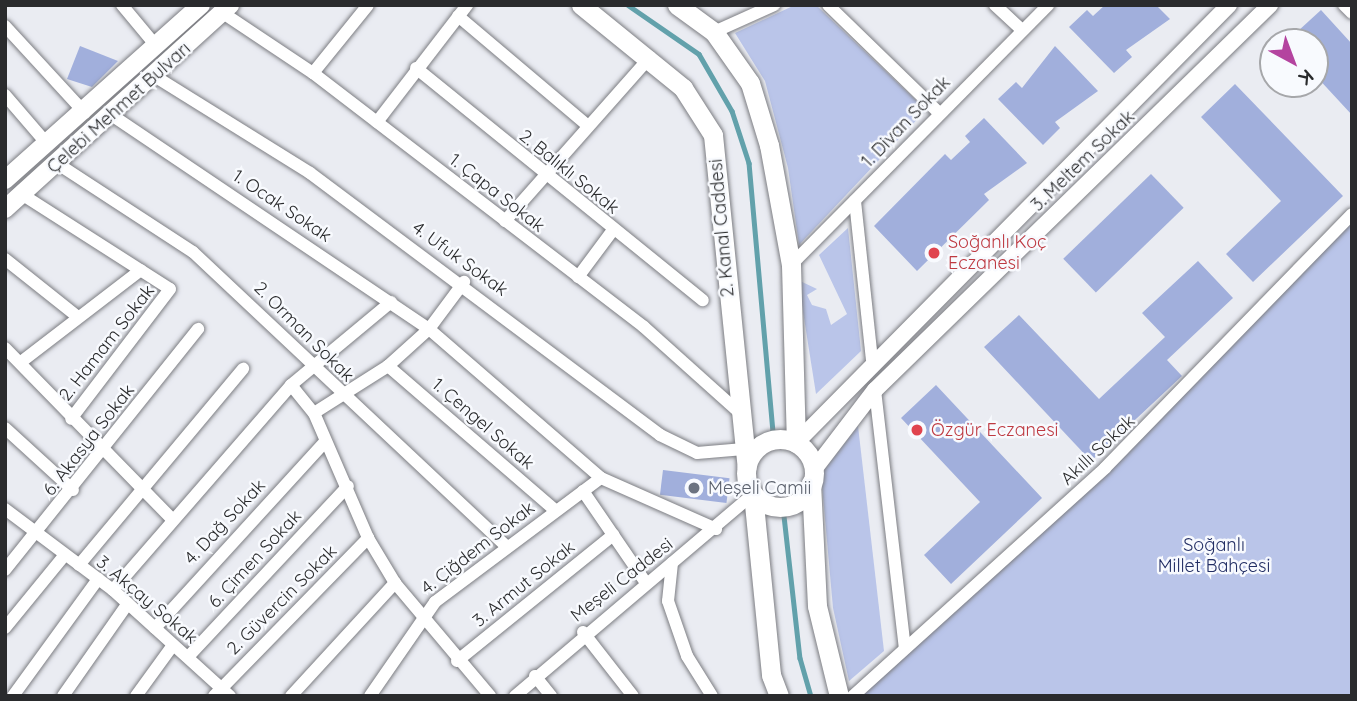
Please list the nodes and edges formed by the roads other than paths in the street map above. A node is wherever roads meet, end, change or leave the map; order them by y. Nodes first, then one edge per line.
1 (122, 5) edge
2 (201, 5) edge
3 (368, 5) edge
4 (467, 5) edge
5 (581, 5) edge
6 (677, 5) edge
7 (774, 5) edge
8 (828, 5) edge
9 (995, 5) edge
10 (1048, 5) edge
11 (1229, 5) edge
12 (1270, 5) edge
13 (1345, 5) edge
14 (227, 9) edge
15 (1352, 13) edge
16 (458, 16) junction
17 (5, 26) edge
18 (1022, 30) junction
19 (714, 32) junction
20 (157, 47) junction
21 (650, 57) junction
22 (416, 68) junction
23 (313, 73) junction
24 (156, 77) junction
25 (5, 95) edge
26 (938, 112) junction
27 (85, 113) junction
28 (113, 116) junction
29 (377, 122) junction
30 (589, 126) junction
31 (48, 145) junction
32 (58, 164) junction
33 (544, 176) junction
34 (5, 180) edge
35 (23, 195) junction
36 (855, 201) junction
37 (5, 209) edge
38 (1352, 214) edge
39 (505, 220) junction
40 (613, 230) junction
41 (5, 259) edge
42 (791, 265) junction
43 (141, 270) junction
44 (578, 277) junction
45 (464, 282) junction
46 (703, 300) dead end
47 (391, 302) junction
48 (78, 317) junction
49 (198, 329) dead end
50 (429, 329) junction
51 (5, 348) edge
52 (872, 360) junction
53 (20, 362) junction
54 (314, 366) junction
55 (388, 366) junction
56 (243, 369) dead end
57 (291, 385) junction
58 (876, 390) junction
59 (343, 395) junction
60 (314, 413) junction
61 (740, 413) junction
62 (71, 419) junction
63 (5, 428) edge
64 (325, 442) junction
65 (796, 443) junction
66 (103, 450) junction
67 (745, 458) junction
68 (812, 477) junction
69 (601, 478) junction
70 (348, 485) junction
71 (73, 490) junction
72 (142, 491) junction
73 (583, 491) junction
74 (753, 494) junction
75 (5, 509) edge
76 (555, 510) junction
77 (172, 519) junction
78 (716, 529) junction
79 (613, 535) junction
80 (37, 536) junction
81 (368, 538) junction
82 (507, 547) junction
83 (64, 556) junction
84 (672, 563) junction
85 (79, 565) junction
86 (5, 570) edge
87 (98, 579) junction
88 (395, 583) junction
89 (646, 583) junction
90 (113, 590) junction
91 (128, 603) junction
92 (421, 618) junction
93 (5, 628) edge
94 (155, 628) junction
95 (583, 632) junction
96 (173, 645) junction
97 (905, 648) junction
98 (188, 657) junction
99 (457, 661) junction
100 (535, 677) junction
101 (221, 693) edge
102 (13, 696) edge
103 (62, 696) edge
104 (136, 696) edge
105 (291, 696) edge
106 (370, 696) edge
107 (490, 696) edge
108 (515, 696) edge
109 (551, 696) edge
110 (633, 696) edge
111 (712, 696) edge
112 (779, 696) edge
113 (839, 696) edge
114 (853, 696) edge

1 - 20 street
2 - 20 main road, Çelebi Mehmet Bulvarı
3 - 23 street
4 - 16 street
5 - 21 main road, 2. Kanal Caddesi
6 - 19 main road
7 - 19 street
8 - 26 street
9 - 18 street
10 - 18 street, 1. Divan Sokak
11 - 52 street, 3. Meltem Sokak
12 - 58 street, 3. Meltem Sokak
13 - 15 street
14 - 23 street, 1. Çapa Sokak
14 - 24 main road, Çelebi Mehmet Bulvarı
16 - 22 street
16 - 30 street
17 - 27 street
18 - 26 street, 1. Divan Sokak
19 - 42 main road
20 - 27 main road, Çelebi Mehmet Bulvarı
21 - 30 street
21 - 61 main road, 2. Kanal Caddesi
22 - 29 street
22 - 33 street, 2. Balıklı Sokak
23 - 29 street, 1. Çapa Sokak
24 - 28 main road, Çelebi Mehmet Bulvarı
24 - 45 street, 4. Ufuk Sokak
25 - 31 street
26 - 36 street, 1. Divan Sokak
27 - 31 main road, Çelebi Mehmet Bulvarı
28 - 32 main road, Çelebi Mehmet Bulvarı
28 - 47 street, 1. Ocak Sokak
29 - 39 street, 1. Çapa Sokak
30 - 33 street
31 - 34 main road, Çelebi Mehmet Bulvarı
32 - 35 main road, Çelebi Mehmet Bulvarı
32 - 54 street, 2. Orman Sokak
33 - 39 street
33 - 40 street, 2. Balıklı Sokak
35 - 37 main road, Çelebi Mehmet Bulvarı
35 - 43 street
36 - 42 street, 1. Divan Sokak
36 - 52 street
38 - 97 street, Akıllı Sokak
39 - 44 street, 1. Çapa Sokak
40 - 44 street
40 - 46 street, 2. Balıklı Sokak
41 - 48 street
42 - 65 main road
43 - 48 street
43 - 62 street, 2. Hamam Sokak
44 - 61 street, 1. Çapa Sokak
45 - 50 street
45 - 67 street, 4. Ufuk Sokak
47 - 50 street, 1. Ocak Sokak
47 - 54 street
48 - 53 street
49 - 66 street, 6. Akasya Sokak
50 - 55 street
50 - 69 street, 1. Ocak Sokak
51 - 53 street
52 - 65 street, 3. Meltem Sokak
53 - 62 street
54 - 57 street
54 - 59 street, 2. Orman Sokak
55 - 59 street
55 - 76 street, 1. Çengel Sokak
56 - 72 street
57 - 60 street
57 - 77 street
58 - 68 street, 3. Meltem Sokak
58 - 97 street
59 - 60 street
59 - 82 street, 2. Orman Sokak
60 - 64 street
61 - 67 main road, 2. Kanal Caddesi
62 - 66 street
63 - 71 street
64 - 70 street
64 - 94 street, 4. Dağ Sokak
65 - 67 main road
65 - 68 main road
66 - 71 street, 6. Akasya Sokak
66 - 72 street
67 - 74 main road
68 - 74 main road
68 - 113 main road
69 - 73 street, 4. Çiğdem Sokak
69 - 78 street, 1. Ocak Sokak
70 - 81 street
70 - 98 street, 6. Çimen Sokak
71 - 80 street, 6. Akasya Sokak
72 - 77 street
72 - 85 street
73 - 76 street, 4. Çiğdem Sokak
73 - 79 street
74 - 78 street, Meşeli Caddesi
74 - 112 main road
75 - 80 street, 3. Akçay Sokak
76 - 82 street, 4. Çiğdem Sokak
77 - 90 street
78 - 84 street, Meşeli Caddesi
79 - 89 street
79 - 99 street, 3. Armut Sokak
80 - 83 street, 3. Akçay Sokak
80 - 86 street, 6. Akasya Sokak
81 - 88 street
81 - 101 street, 2. Güvercin Sokak
82 - 92 street, 4. Çiğdem Sokak
83 - 85 street, 3. Akçay Sokak
83 - 93 street
84 - 89 street, Meşeli Caddesi
84 - 111 street
85 - 87 street, 3. Akçay Sokak
87 - 90 street, 3. Akçay Sokak
87 - 102 street
88 - 92 street
88 - 105 street
89 - 95 street, Meşeli Caddesi
90 - 91 street, 3. Akçay Sokak
91 - 94 street, 3. Akçay Sokak
91 - 103 street
92 - 99 street
92 - 106 street, 4. Çiğdem Sokak
94 - 96 street, 3. Akçay Sokak
95 - 100 street, Meşeli Caddesi
95 - 110 street
96 - 98 street, 3. Akçay Sokak
96 - 104 street
97 - 114 street, Akıllı Sokak
98 - 101 street, 3. Akçay Sokak
99 - 107 street
100 - 108 street, Meşeli Caddesi
100 - 109 street

